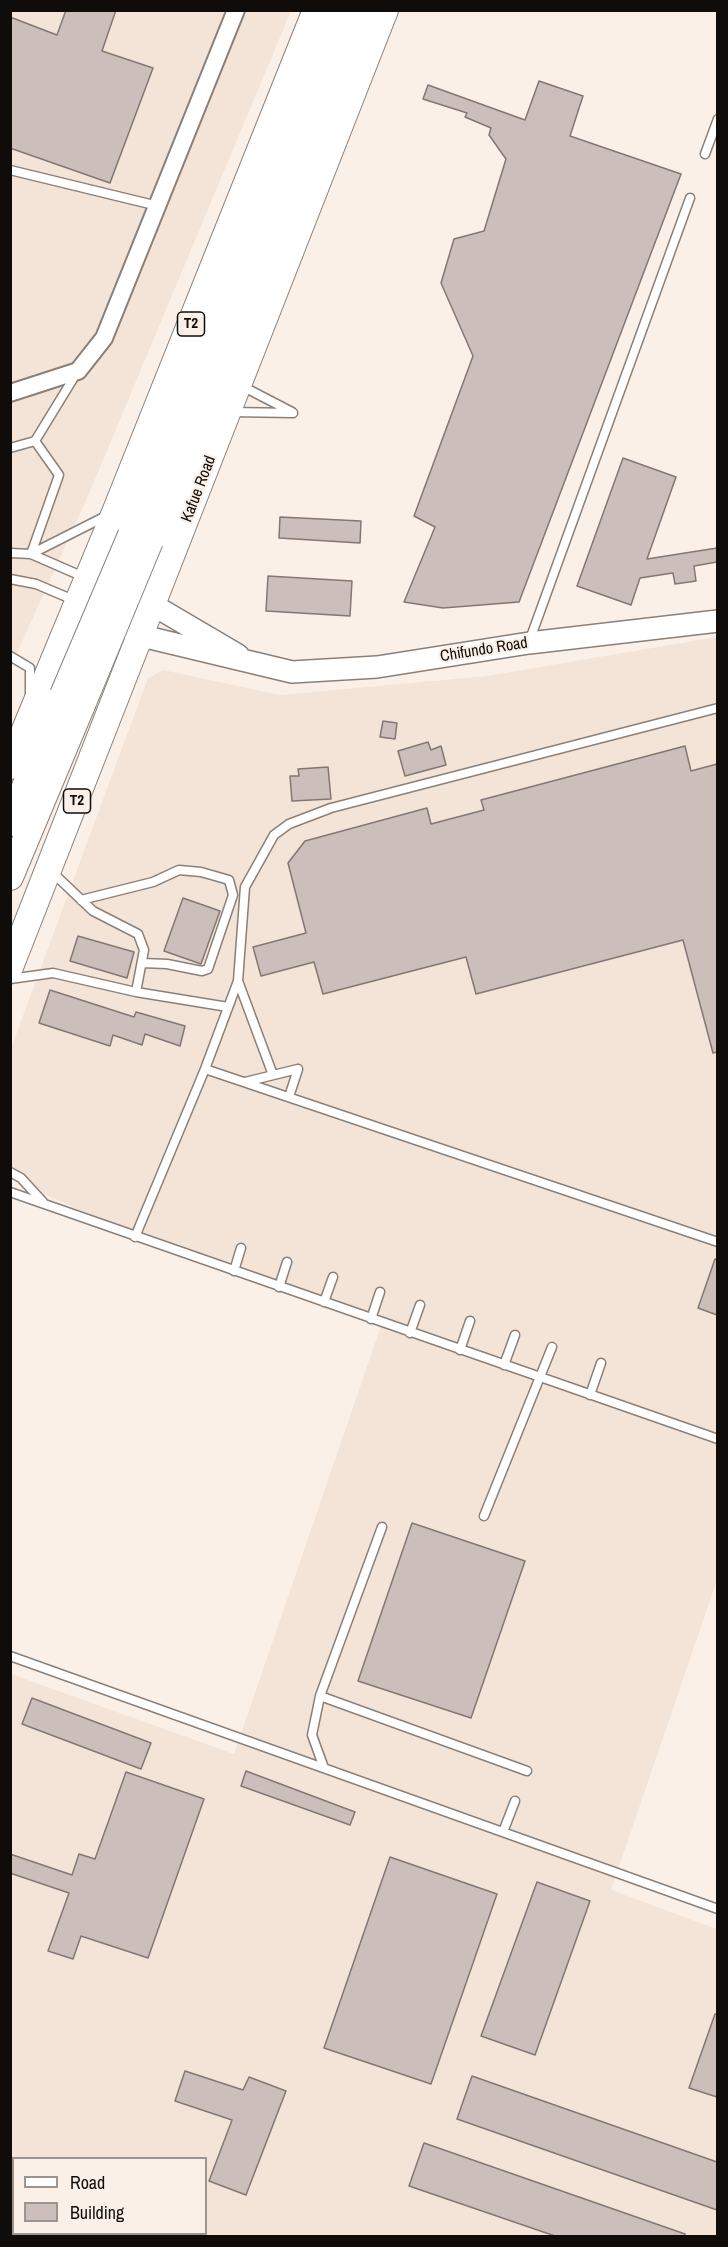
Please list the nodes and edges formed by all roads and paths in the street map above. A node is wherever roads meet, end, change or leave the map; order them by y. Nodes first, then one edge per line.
1 (236, 10) edge
2 (316, 10) edge
3 (340, 10) edge
4 (362, 10) edge
5 (385, 10) edge
6 (717, 119) edge
7 (705, 154) dead end
8 (10, 170) edge
9 (690, 198) dead end
10 (159, 206) junction
11 (78, 371) junction
12 (239, 385) junction
13 (10, 393) edge
14 (228, 412) junction
15 (35, 441) junction
16 (10, 448) edge
17 (116, 510) junction
18 (140, 538) junction
19 (10, 553) edge
20 (32, 554) junction
21 (10, 579) edge
22 (84, 590) junction
23 (153, 605) junction
24 (717, 621) edge
25 (142, 636) junction
26 (529, 643) junction
27 (10, 656) edge
28 (251, 664) junction
29 (73, 700) junction
30 (717, 708) edge
31 (30, 719) junction
32 (10, 766) edge
33 (10, 823) edge
34 (49, 870) junction
35 (10, 877) edge
36 (81, 900) junction
37 (142, 963) junction
38 (10, 967) edge
39 (10, 979) edge
40 (238, 981) junction
41 (136, 992) junction
42 (228, 1007) junction
43 (206, 1069) junction
44 (273, 1075) junction
45 (245, 1082) junction
46 (289, 1097) junction
47 (10, 1172) edge
48 (10, 1192) edge
49 (45, 1205) junction
50 (135, 1237) junction
51 (717, 1242) edge
52 (241, 1248) dead end
53 (287, 1262) dead end
54 (234, 1271) junction
55 (333, 1277) dead end
56 (279, 1287) junction
57 (380, 1292) dead end
58 (324, 1302) junction
59 (420, 1305) dead end
60 (371, 1319) junction
61 (470, 1321) dead end
62 (410, 1333) junction
63 (515, 1335) dead end
64 (552, 1347) dead end
65 (460, 1350) junction
66 (601, 1363) dead end
67 (504, 1365) junction
68 (541, 1378) junction
69 (590, 1395) junction
70 (717, 1439) edge
71 (484, 1516) dead end
72 (382, 1527) dead end
73 (10, 1656) edge
74 (320, 1696) junction
75 (324, 1768) junction
76 (527, 1772) dead end
77 (515, 1801) dead end
78 (503, 1832) junction
79 (717, 1909) edge

1 - 10 street
2 - 17 main road, T2
3 - 18 main road, Kafue Road / T2
4 - 18 main road, Kafue Road / T2
5 - 12 main road, Kafue Road / T2
6 - 7 lane
8 - 10 lane
9 - 26 lane
10 - 11 street
11 - 13 street
11 - 15 lane
12 - 14 main road, Kafue Road / T2
12 - 14 lane
14 - 23 main road, Kafue Road / T2
15 - 16 lane
15 - 20 lane
17 - 20 lane
17 - 22 main road, T2
18 - 29 main road, Kafue Road / T2, bridge
19 - 20 lane
20 - 22 lane
21 - 22 lane
22 - 23 street, Chifundo Road
22 - 25 street, Chifundo Road
22 - 31 main road, T2
23 - 25 main road, Kafue Road / T2
23 - 28 street, Chifundo Road
24 - 26 street, Chifundo Road
25 - 28 street, Chifundo Road
25 - 34 main road, Kafue Road / T2
26 - 28 street, Chifundo Road
27 - 31 lane
29 - 33 main road, Kafue Road / T2
29 - 35 main road, Kafue Road / T2
30 - 40 lane
31 - 32 main road, T2
34 - 36 lane
34 - 38 main road, Kafue Road / T2
36 - 37 lane
36 - 37 lane
37 - 41 lane
39 - 41 lane
40 - 42 lane
40 - 44 lane
41 - 42 lane
42 - 43 lane
43 - 45 lane
43 - 50 lane
44 - 45 lane
44 - 46 lane
45 - 46 lane
46 - 51 lane
47 - 49 lane
48 - 49 lane
49 - 50 lane
50 - 54 lane
52 - 54 lane
53 - 56 lane
54 - 56 lane
55 - 58 lane
56 - 58 lane
57 - 60 lane
58 - 60 lane
59 - 62 lane
60 - 62 lane
61 - 65 lane
62 - 65 lane
63 - 67 lane
64 - 68 lane
65 - 67 lane
66 - 69 lane
67 - 68 lane
68 - 69 lane
68 - 71 lane
69 - 70 lane
72 - 74 lane
73 - 75 lane
74 - 75 lane
74 - 76 lane
75 - 78 lane
77 - 78 lane
78 - 79 lane

